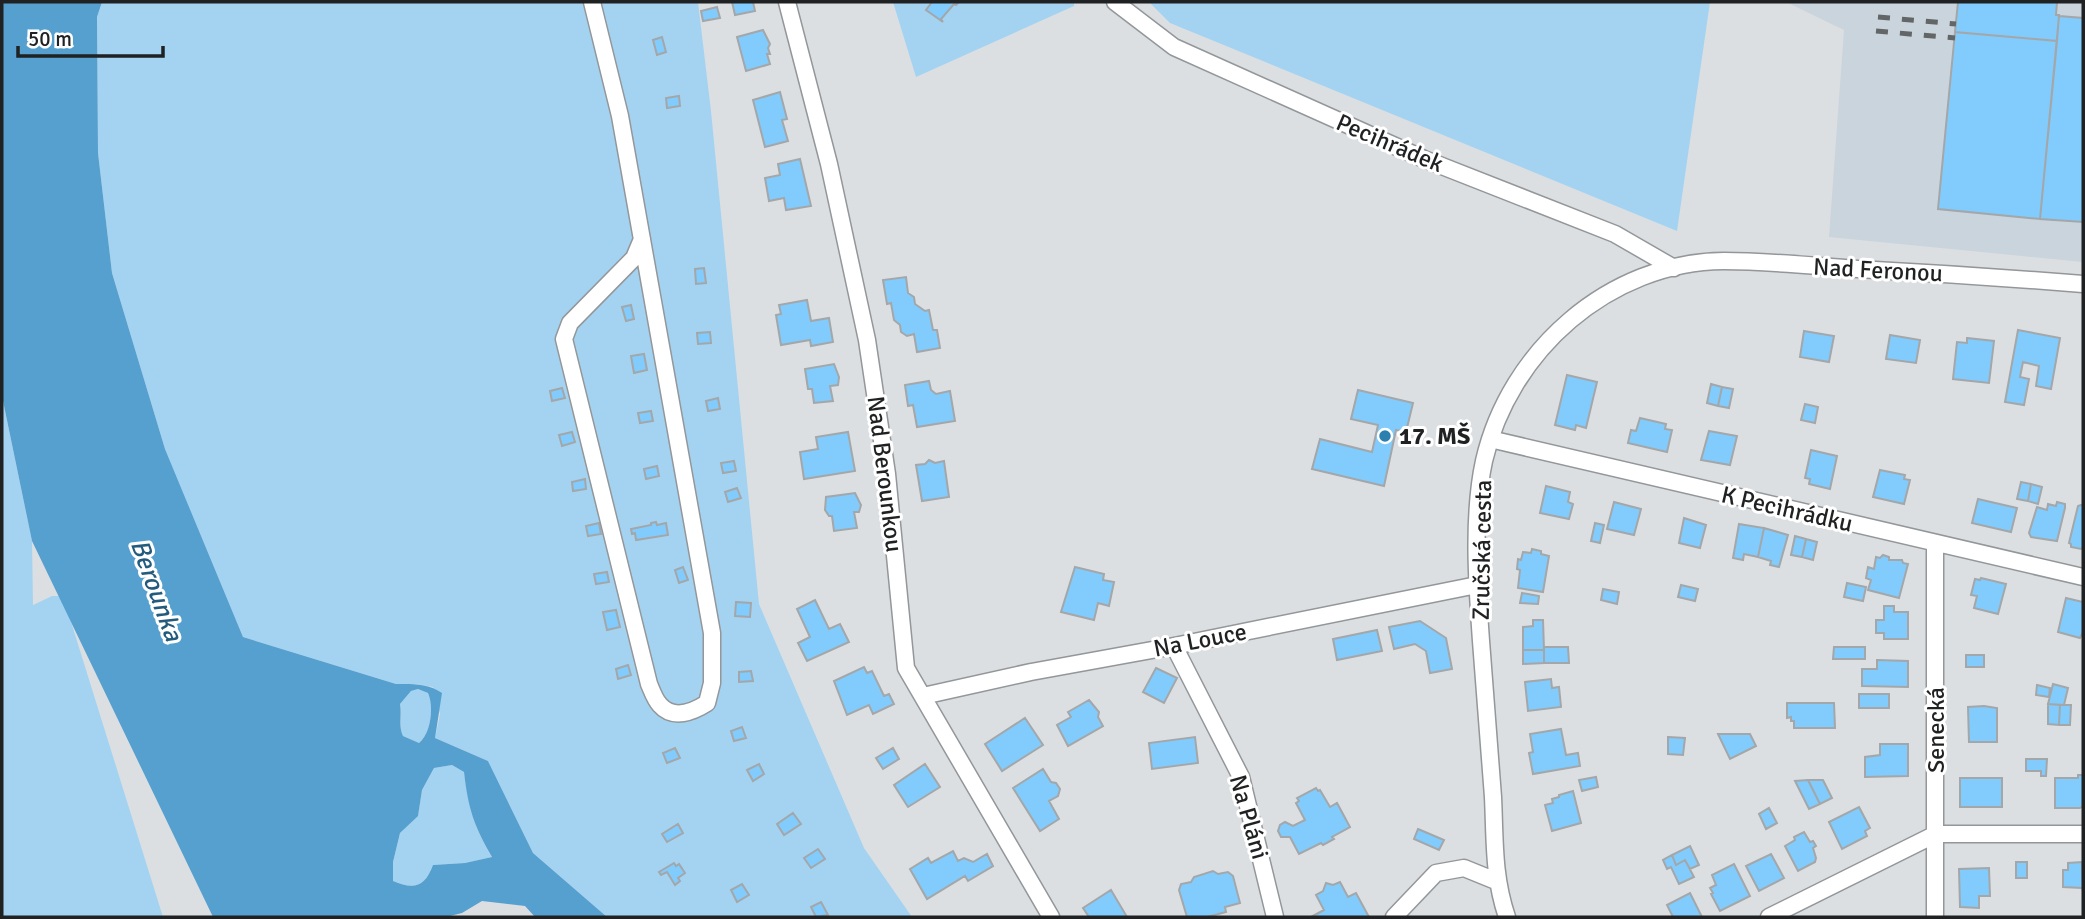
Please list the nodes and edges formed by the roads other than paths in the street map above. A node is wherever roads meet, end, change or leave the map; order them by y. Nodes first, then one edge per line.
1 (592, 2) edge
2 (787, 2) edge
3 (1115, 2) edge
4 (642, 239) junction
5 (1674, 268) junction
6 (2083, 284) edge
7 (1490, 439) junction
8 (1935, 543) junction
9 (2083, 577) edge
10 (1477, 585) junction
11 (1174, 646) junction
12 (923, 696) junction
13 (1936, 834) junction
14 (2083, 834) edge
15 (1496, 881) junction
16 (1051, 917) edge
17 (1275, 917) edge
18 (1394, 917) edge
19 (1507, 917) edge
20 (1769, 917) edge
21 (1935, 917) edge

1 - 4 street
2 - 12 street, Nad Berounkou
3 - 5 street, Pecihrádek
4 - 4 street
5 - 6 street, Nad Feronou
5 - 7 street, Zručská cesta
7 - 8 street, K Pecihrádku
7 - 10 street, Zručská cesta
8 - 9 street, K Pecihrádku
8 - 13 street, Senecká
10 - 11 street, Na Louce
10 - 15 street, Zručská cesta
11 - 12 street, Na Louce
11 - 17 street, Na Pláni
12 - 16 street, Nad Berounkou
13 - 14 street
13 - 20 street
13 - 21 street, Senecká
15 - 18 street
15 - 19 street, Zručská cesta

